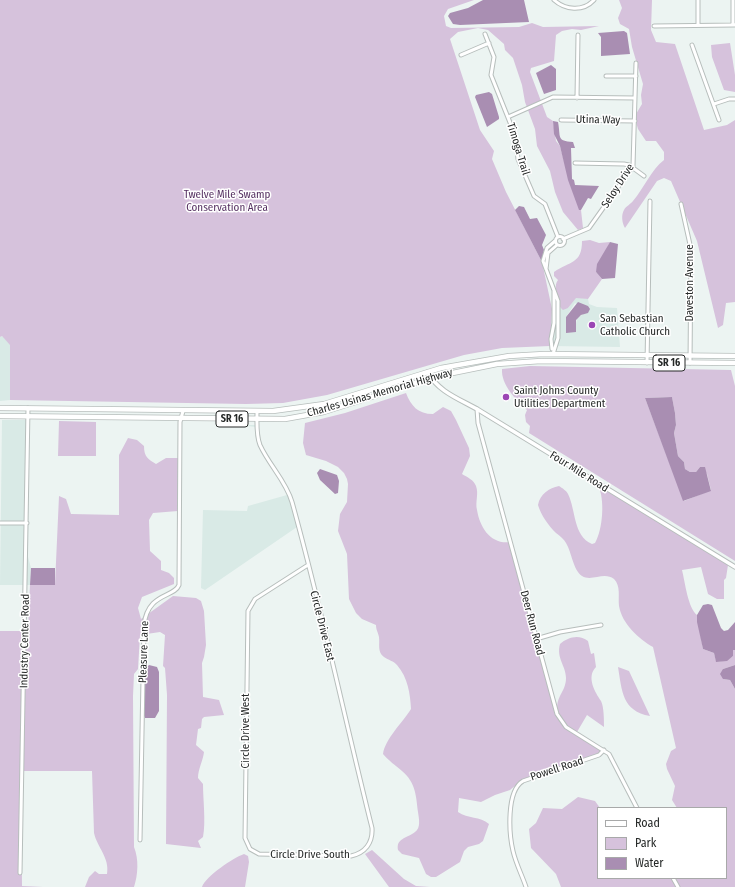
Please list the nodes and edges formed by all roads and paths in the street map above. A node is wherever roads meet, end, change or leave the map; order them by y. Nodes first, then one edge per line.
1 (554, 0) edge
2 (594, 0) edge
3 (698, 0) edge
4 (733, 0) edge
5 (698, 25) junction
6 (734, 25) edge
7 (654, 26) dead end
8 (485, 34) dead end
9 (578, 35) dead end
10 (489, 43) junction
11 (692, 45) dead end
12 (460, 55) dead end
13 (636, 63) dead end
14 (606, 76) dead end
15 (636, 76) junction
16 (577, 98) junction
17 (636, 98) junction
18 (735, 98) edge
19 (714, 104) junction
20 (508, 117) junction
21 (561, 120) dead end
22 (719, 120) dead end
23 (635, 121) junction
24 (574, 163) dead end
25 (633, 167) junction
26 (644, 176) dead end
27 (650, 200) dead end
28 (681, 204) dead end
29 (558, 237) junction
30 (563, 239) junction
31 (556, 243) junction
32 (554, 290) junction
33 (552, 333) junction
34 (558, 335) junction
35 (553, 354) junction
36 (690, 355) junction
37 (647, 356) junction
38 (735, 356) edge
39 (514, 362) junction
40 (647, 363) junction
41 (690, 363) junction
42 (735, 363) edge
43 (428, 372) junction
44 (431, 378) junction
45 (0, 408) edge
46 (28, 408) junction
47 (477, 409) junction
48 (183, 411) junction
49 (257, 412) junction
50 (0, 416) edge
51 (28, 416) junction
52 (182, 419) junction
53 (257, 419) junction
54 (0, 522) edge
55 (27, 523) junction
56 (308, 565) junction
57 (735, 567) edge
58 (601, 625) dead end
59 (536, 639) junction
60 (604, 750) junction
61 (636, 807) edge
62 (140, 840) dead end
63 (368, 846) joint
64 (250, 849) joint
65 (20, 873) dead end
66 (526, 887) edge

1 - 2 street
3 - 5 street
4 - 6 street
5 - 6 street
5 - 7 street
8 - 10 street, Timoga Trail
9 - 16 street
10 - 12 street
10 - 20 street, Timoga Trail
11 - 19 street
13 - 15 street, Seloy Drive
14 - 15 street
15 - 17 street, Seloy Drive
16 - 17 street
16 - 20 street
17 - 23 street, Seloy Drive
18 - 19 street
19 - 22 street
20 - 29 street, Timoga Trail
21 - 23 street, Utina Way
23 - 25 street, Seloy Drive
24 - 25 street
25 - 26 street
25 - 30 street, Seloy Drive
27 - 37 street
28 - 36 street, Daveston Avenue
29 - 30 street
29 - 31 street, Seloy Drive
30 - 31 street, Seloy Drive
31 - 32 street, Seloy Drive
32 - 33 street, Seloy Drive
32 - 34 street, Seloy Drive
33 - 34 street
33 - 35 street, Seloy Drive
34 - 35 street, Seloy Drive
35 - 37 highway, Charles Usinas Memorial Highway / SR 16
35 - 39 highway
35 - 43 highway, Charles Usinas Memorial Highway / SR 16
36 - 37 highway, Charles Usinas Memorial Highway / SR 16
36 - 38 highway, Charles Usinas Memorial Highway / SR 16
36 - 41 street, Daveston Avenue
37 - 40 street
39 - 40 highway, Charles Usinas Memorial Highway / SR 16
39 - 44 highway, Charles Usinas Memorial Highway / SR 16
40 - 41 highway, Charles Usinas Memorial Highway / SR 16
41 - 42 highway, Charles Usinas Memorial Highway / SR 16
43 - 44 main road, Four Mile Road
43 - 49 highway, Charles Usinas Memorial Highway / SR 16
44 - 47 main road, Four Mile Road
44 - 53 highway, Charles Usinas Memorial Highway / SR 16
45 - 46 highway, Charles Usinas Memorial Highway / SR 16
46 - 48 highway, Charles Usinas Memorial Highway / SR 16
46 - 51 street, Industry Center Road
47 - 57 main road, Four Mile Road
47 - 59 street, Deer Run Road
48 - 49 highway, Charles Usinas Memorial Highway / SR 16
48 - 52 street, Pleasure Lane
49 - 53 street, Circle Drive East
50 - 51 highway, Charles Usinas Memorial Highway / SR 16
51 - 52 highway, Charles Usinas Memorial Highway / SR 16
51 - 55 street, Industry Center Road
52 - 53 highway, Charles Usinas Memorial Highway / SR 16
52 - 62 street, Pleasure Lane
53 - 56 street, Circle Drive East
54 - 55 street
55 - 65 street, Industry Center Road
56 - 63 street, Circle Drive East
56 - 64 street, Circle Drive West
58 - 59 street
59 - 60 street, Deer Run Road
60 - 61 street, Deer Run Road
60 - 66 street, Powell Road
63 - 64 street, Circle Drive South

